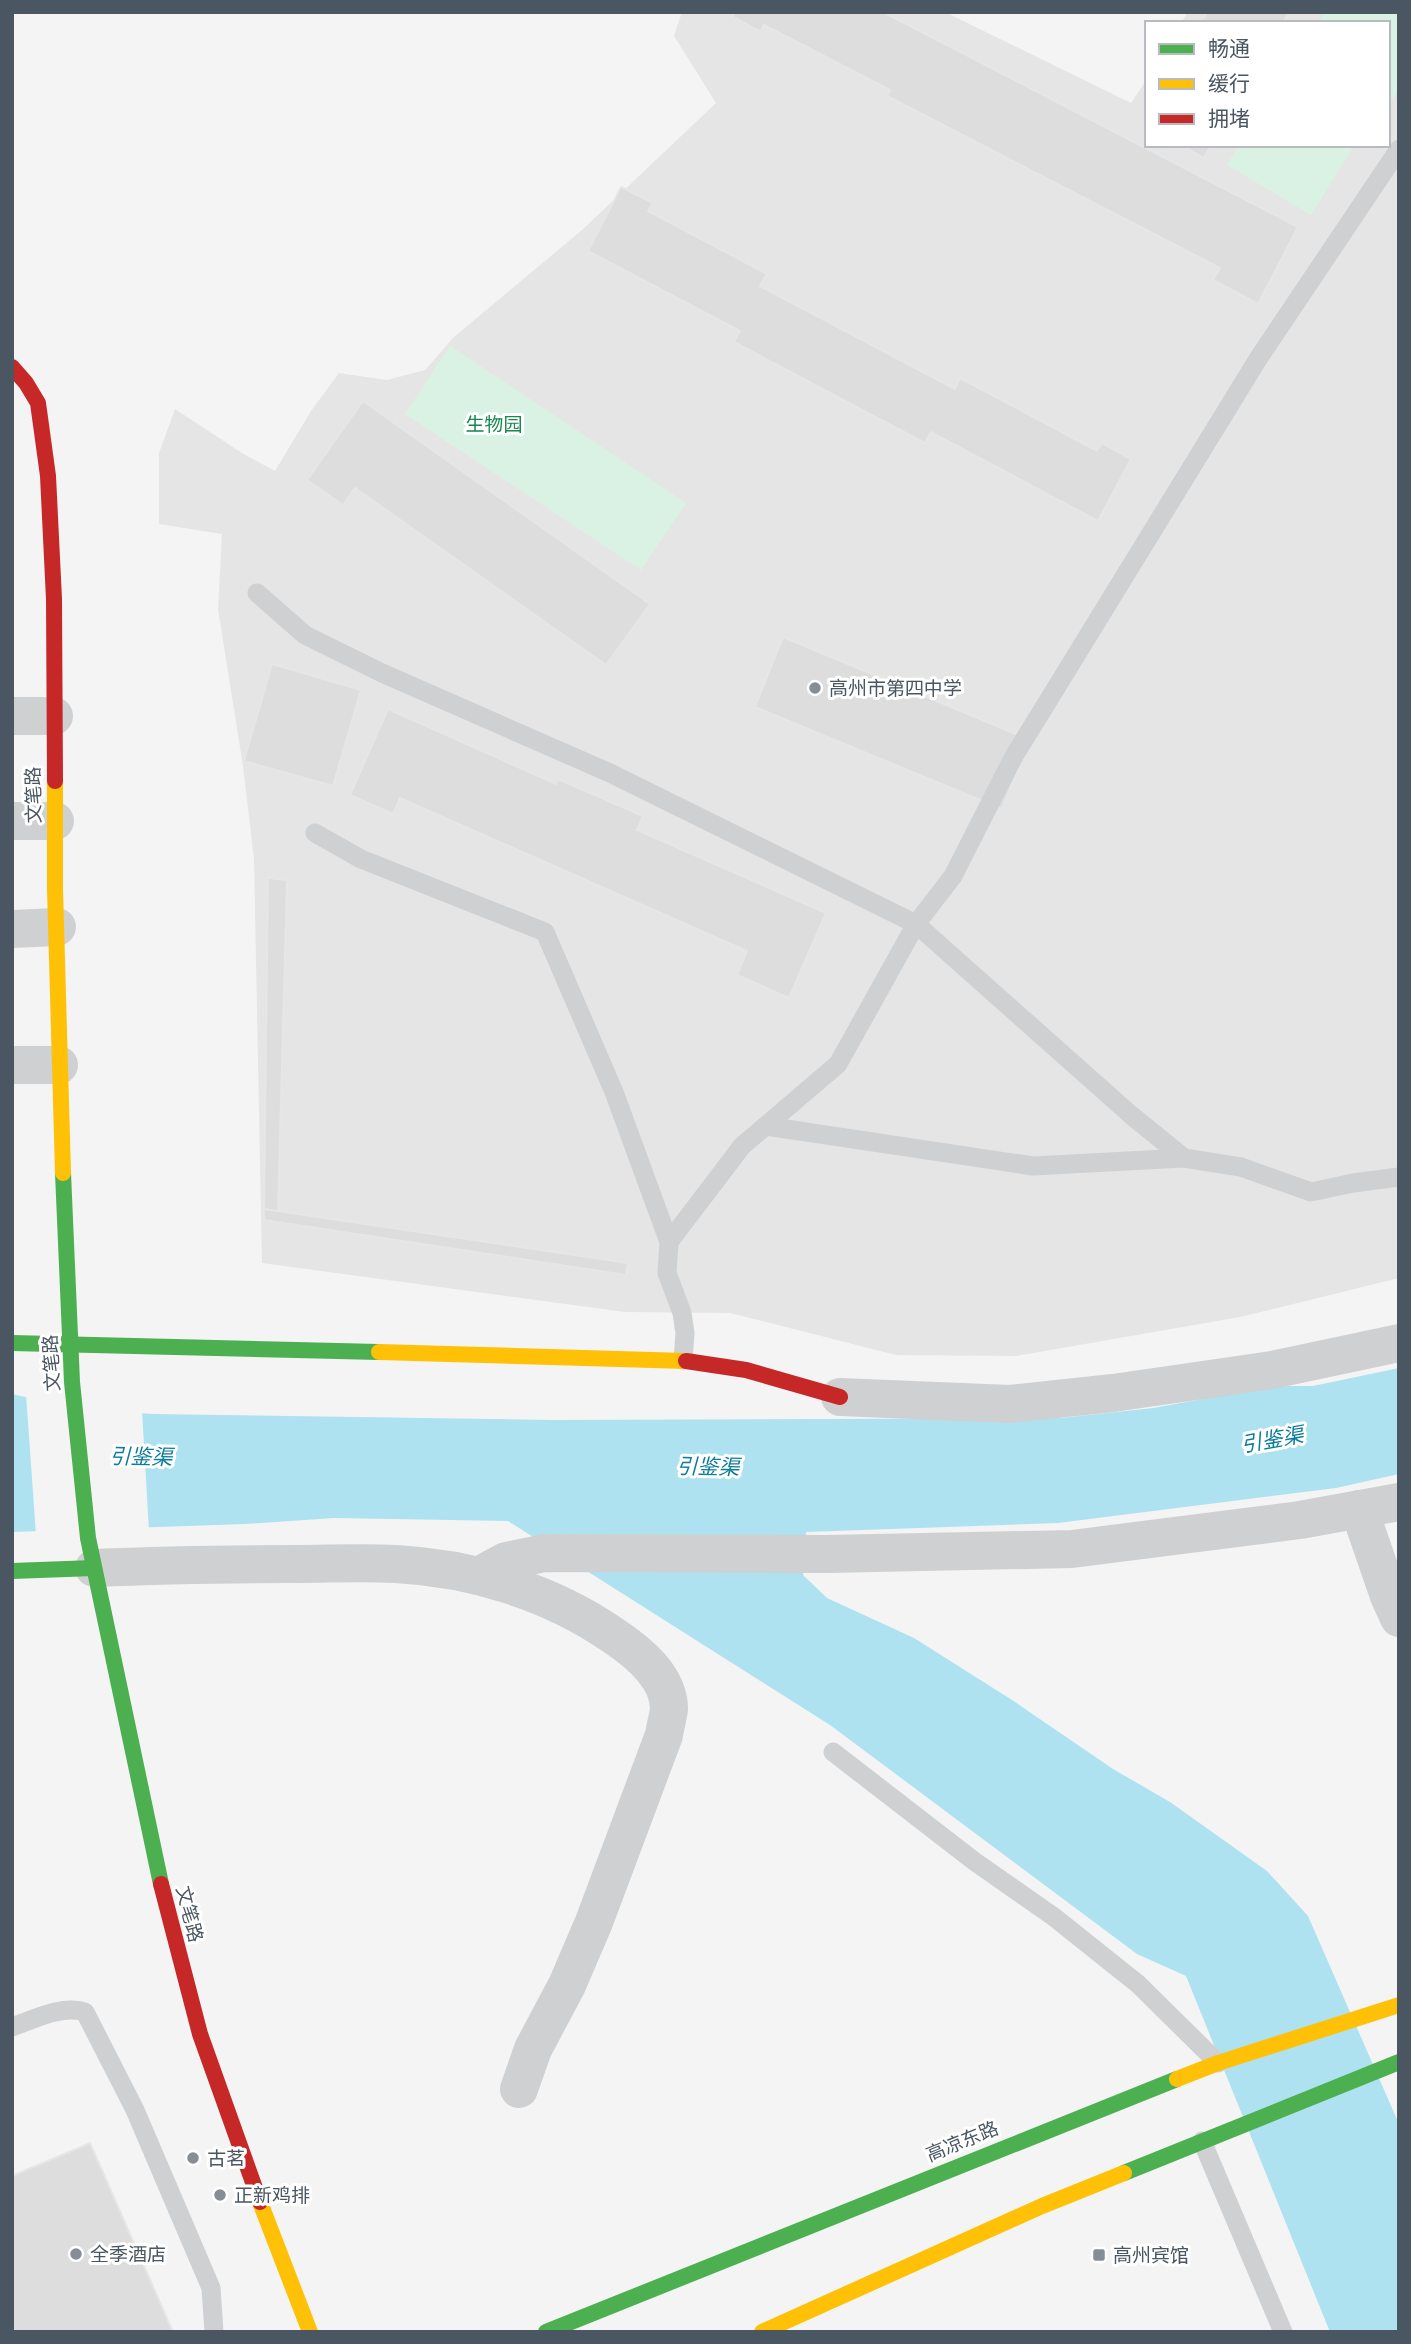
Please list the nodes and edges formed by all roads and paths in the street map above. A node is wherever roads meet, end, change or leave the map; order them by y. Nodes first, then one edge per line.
1 (1399, 149) edge
2 (12, 367) edge
3 (257, 593) dead end
4 (12, 716) edge
5 (54, 716) junction
6 (12, 821) edge
7 (55, 821) junction
8 (315, 833) dead end
9 (916, 924) junction
10 (57, 927) junction
11 (12, 929) edge
12 (12, 1065) edge
13 (60, 1065) junction
14 (766, 1126) junction
15 (1184, 1158) junction
16 (1399, 1177) edge
17 (669, 1242) junction
18 (12, 1343) edge
19 (1399, 1343) edge
20 (71, 1345) junction
21 (683, 1360) junction
22 (840, 1397) joint
23 (1399, 1502) edge
24 (1359, 1509) junction
25 (91, 1553) junction
26 (12, 1572) edge
27 (478, 1576) junction
28 (1399, 1618) edge
29 (833, 1752) dead end
30 (1399, 2005) edge
31 (12, 2027) edge
32 (1399, 2062) edge
33 (1218, 2063) junction
34 (519, 2089) dead end
35 (1202, 2141) junction
36 (839, 2299) junction
37 (214, 2332) edge
38 (310, 2332) edge
39 (546, 2332) edge
40 (762, 2332) edge
41 (813, 2332) edge
42 (1283, 2332) edge

1 - 9 lane
2 - 5 street, 文笔路
3 - 9 lane
4 - 5 street
5 - 7 street, 文笔路
6 - 7 street
7 - 10 street, 文笔路
8 - 17 lane
9 - 14 lane
9 - 15 lane
10 - 11 street
10 - 13 street, 文笔路
12 - 13 street
13 - 20 street, 文笔路
14 - 15 lane
14 - 17 lane
15 - 16 lane
17 - 21 lane
18 - 20 street
19 - 22 street
20 - 21 street
20 - 25 street, 文笔路
21 - 22 street
23 - 24 street
24 - 27 street
24 - 28 street
25 - 26 street
25 - 27 street
25 - 38 street, 文笔路
27 - 34 street
29 - 33 lane
30 - 33 street, 高凉东路
31 - 37 lane
32 - 35 street
33 - 39 street, 高凉东路
35 - 36 street
35 - 42 lane
36 - 40 street
36 - 41 lane

